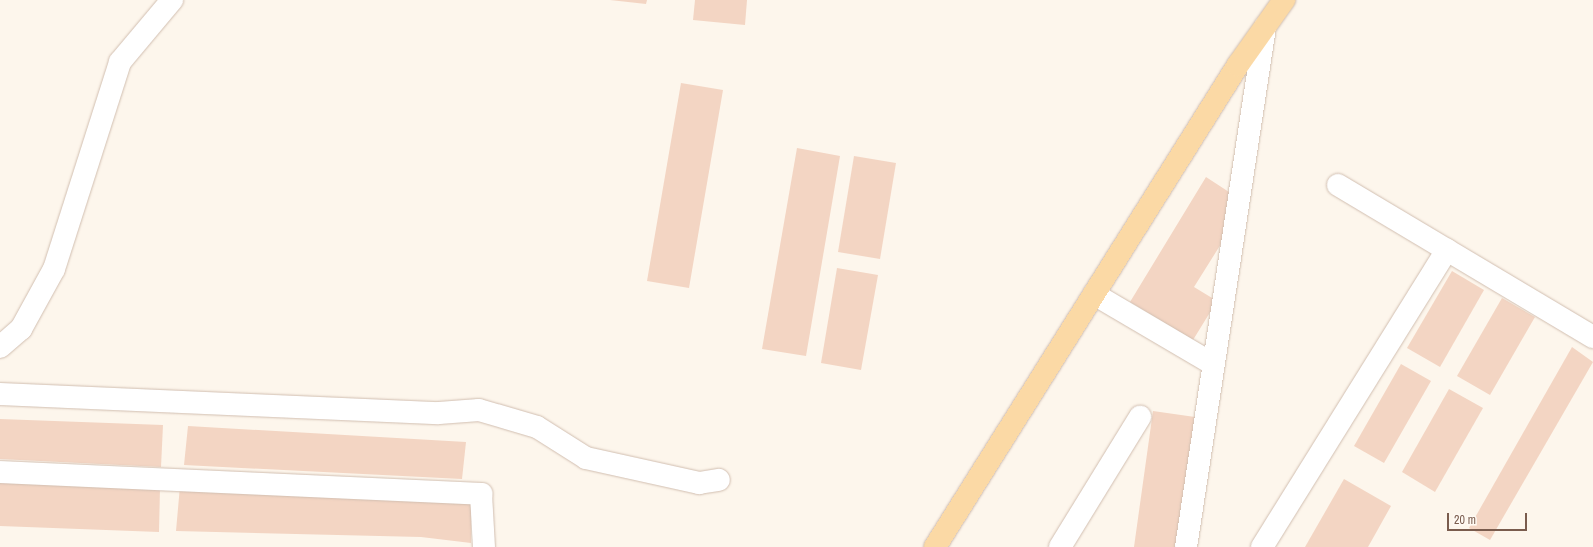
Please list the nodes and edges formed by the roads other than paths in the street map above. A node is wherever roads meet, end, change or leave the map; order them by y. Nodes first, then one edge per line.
1 (172, 0) edge
2 (1284, 0) edge
3 (1264, 27) junction
4 (1338, 185) dead end
5 (1447, 250) junction
6 (1094, 294) junction
7 (1593, 337) edge
8 (0, 347) edge
9 (1214, 364) junction
10 (0, 394) edge
11 (1140, 418) dead end
12 (0, 472) edge
13 (719, 480) dead end
14 (484, 547) edge
15 (935, 547) edge
16 (1060, 547) edge
17 (1186, 547) edge
18 (1262, 547) edge

1 - 8 street
2 - 3 main road
3 - 6 main road
3 - 9 street
4 - 5 street
5 - 7 street
5 - 18 street
6 - 9 street
6 - 15 main road
9 - 17 street
10 - 13 street
11 - 16 street
12 - 14 street

